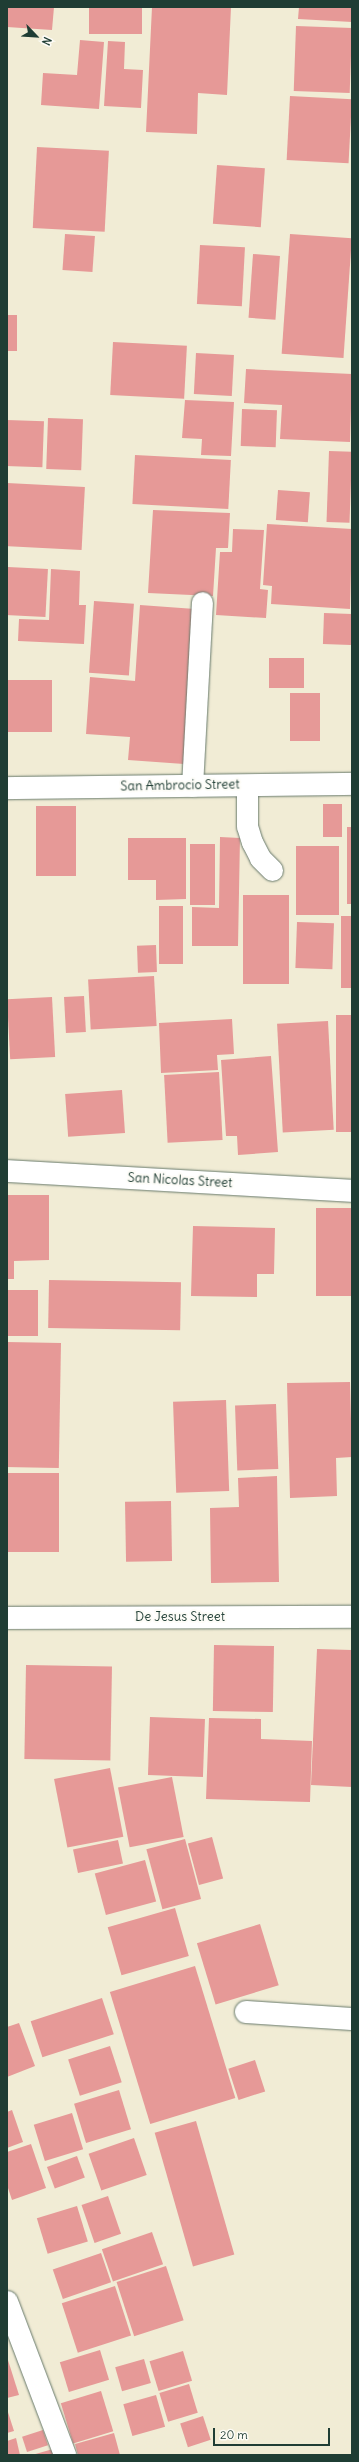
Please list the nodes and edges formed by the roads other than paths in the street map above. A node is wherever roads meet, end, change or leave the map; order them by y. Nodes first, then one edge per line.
1 (202, 602) dead end
2 (352, 784) edge
3 (247, 785) junction
4 (192, 786) junction
5 (7, 788) edge
6 (272, 870) dead end
7 (7, 1171) edge
8 (352, 1191) edge
9 (352, 1617) edge
10 (7, 1618) edge
11 (246, 2012) dead end
12 (352, 2020) edge
13 (7, 2302) edge
14 (65, 2455) edge

1 - 4 lane
2 - 3 street, San Ambrocio Street
3 - 4 street, San Ambrocio Street
3 - 6 lane
4 - 5 street, San Ambrocio Street
7 - 8 street, San Nicolas Street
9 - 10 street, De Jesus Street
11 - 12 street
13 - 14 street

